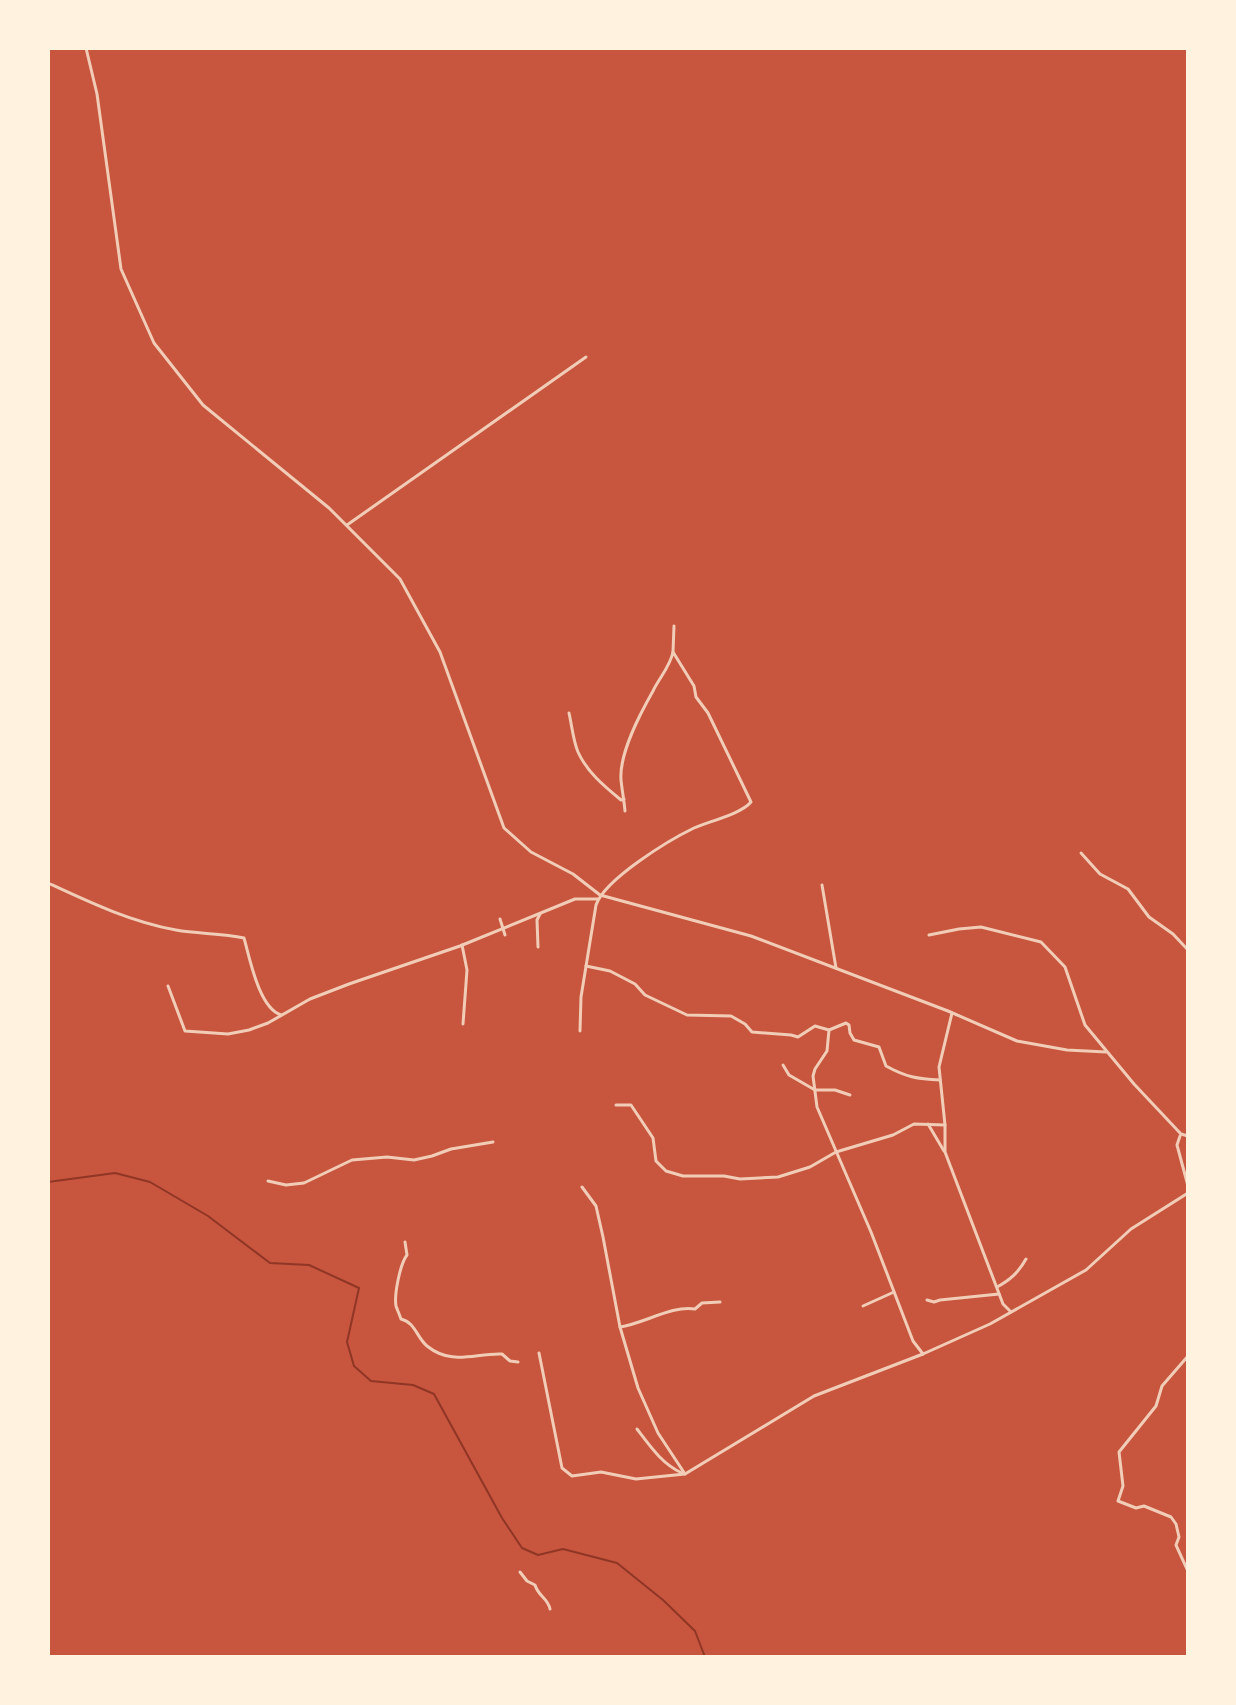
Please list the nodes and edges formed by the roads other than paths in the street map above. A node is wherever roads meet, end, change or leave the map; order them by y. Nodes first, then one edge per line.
1 (86, 48) edge
2 (586, 357) dead end
3 (346, 525) junction
4 (674, 626) dead end
5 (673, 652) junction
6 (569, 713) dead end
7 (624, 799) junction
8 (625, 811) dead end
9 (1081, 853) dead end
10 (48, 883) edge
11 (822, 885) dead end
12 (599, 897) junction
13 (540, 914) junction
14 (500, 919) dead end
15 (502, 929) junction
16 (505, 935) dead end
17 (929, 935) dead end
18 (462, 945) junction
19 (538, 947) dead end
20 (1188, 950) edge
21 (586, 966) junction
22 (836, 968) junction
23 (168, 986) dead end
24 (952, 1013) junction
25 (281, 1015) junction
26 (463, 1024) dead end
27 (829, 1030) junction
28 (580, 1031) dead end
29 (1106, 1052) junction
30 (783, 1065) dead end
31 (940, 1080) junction
32 (815, 1090) junction
33 (850, 1095) dead end
34 (616, 1105) dead end
35 (928, 1124) junction
36 (945, 1125) junction
37 (1181, 1134) junction
38 (1188, 1136) edge
39 (493, 1142) dead end
40 (836, 1152) junction
41 (945, 1152) junction
42 (268, 1181) dead end
43 (1188, 1186) edge
44 (582, 1187) dead end
45 (1188, 1193) edge
46 (405, 1242) dead end
47 (1026, 1259) dead end
48 (997, 1287) junction
49 (894, 1292) junction
50 (999, 1294) junction
51 (927, 1300) dead end
52 (720, 1302) dead end
53 (863, 1306) dead end
54 (1011, 1312) junction
55 (620, 1327) junction
56 (539, 1353) dead end
57 (923, 1354) junction
58 (1188, 1356) edge
59 (518, 1362) dead end
60 (637, 1429) dead end
61 (685, 1474) junction
62 (1187, 1569) edge
63 (520, 1572) dead end
64 (550, 1609) dead end

1 - 3 street
2 - 3 street
3 - 12 street
4 - 5 street
5 - 7 street
5 - 12 street
6 - 7 street
7 - 8 street
9 - 20 street
10 - 25 street
11 - 22 street
12 - 13 street
12 - 21 street
12 - 22 street
13 - 15 street
13 - 19 street
14 - 15 street
15 - 16 street
15 - 18 street
17 - 29 street
18 - 25 street
18 - 26 street
21 - 27 street
21 - 28 street
22 - 24 street
23 - 25 street
24 - 29 street
24 - 31 street
27 - 31 street
27 - 32 street
29 - 37 street
30 - 32 street
31 - 36 street
32 - 33 street
32 - 40 street
34 - 40 street
35 - 36 street
35 - 40 street
35 - 41 street
36 - 41 street
37 - 38 street
37 - 43 street
39 - 42 street
40 - 49 street
41 - 48 street
44 - 55 street
45 - 54 street
46 - 59 street
47 - 48 street
48 - 50 street
49 - 53 street
49 - 57 street
50 - 51 street
50 - 54 street
52 - 55 street
54 - 57 street
55 - 61 street
56 - 61 street
57 - 61 street
58 - 62 street
60 - 61 street
63 - 64 street

